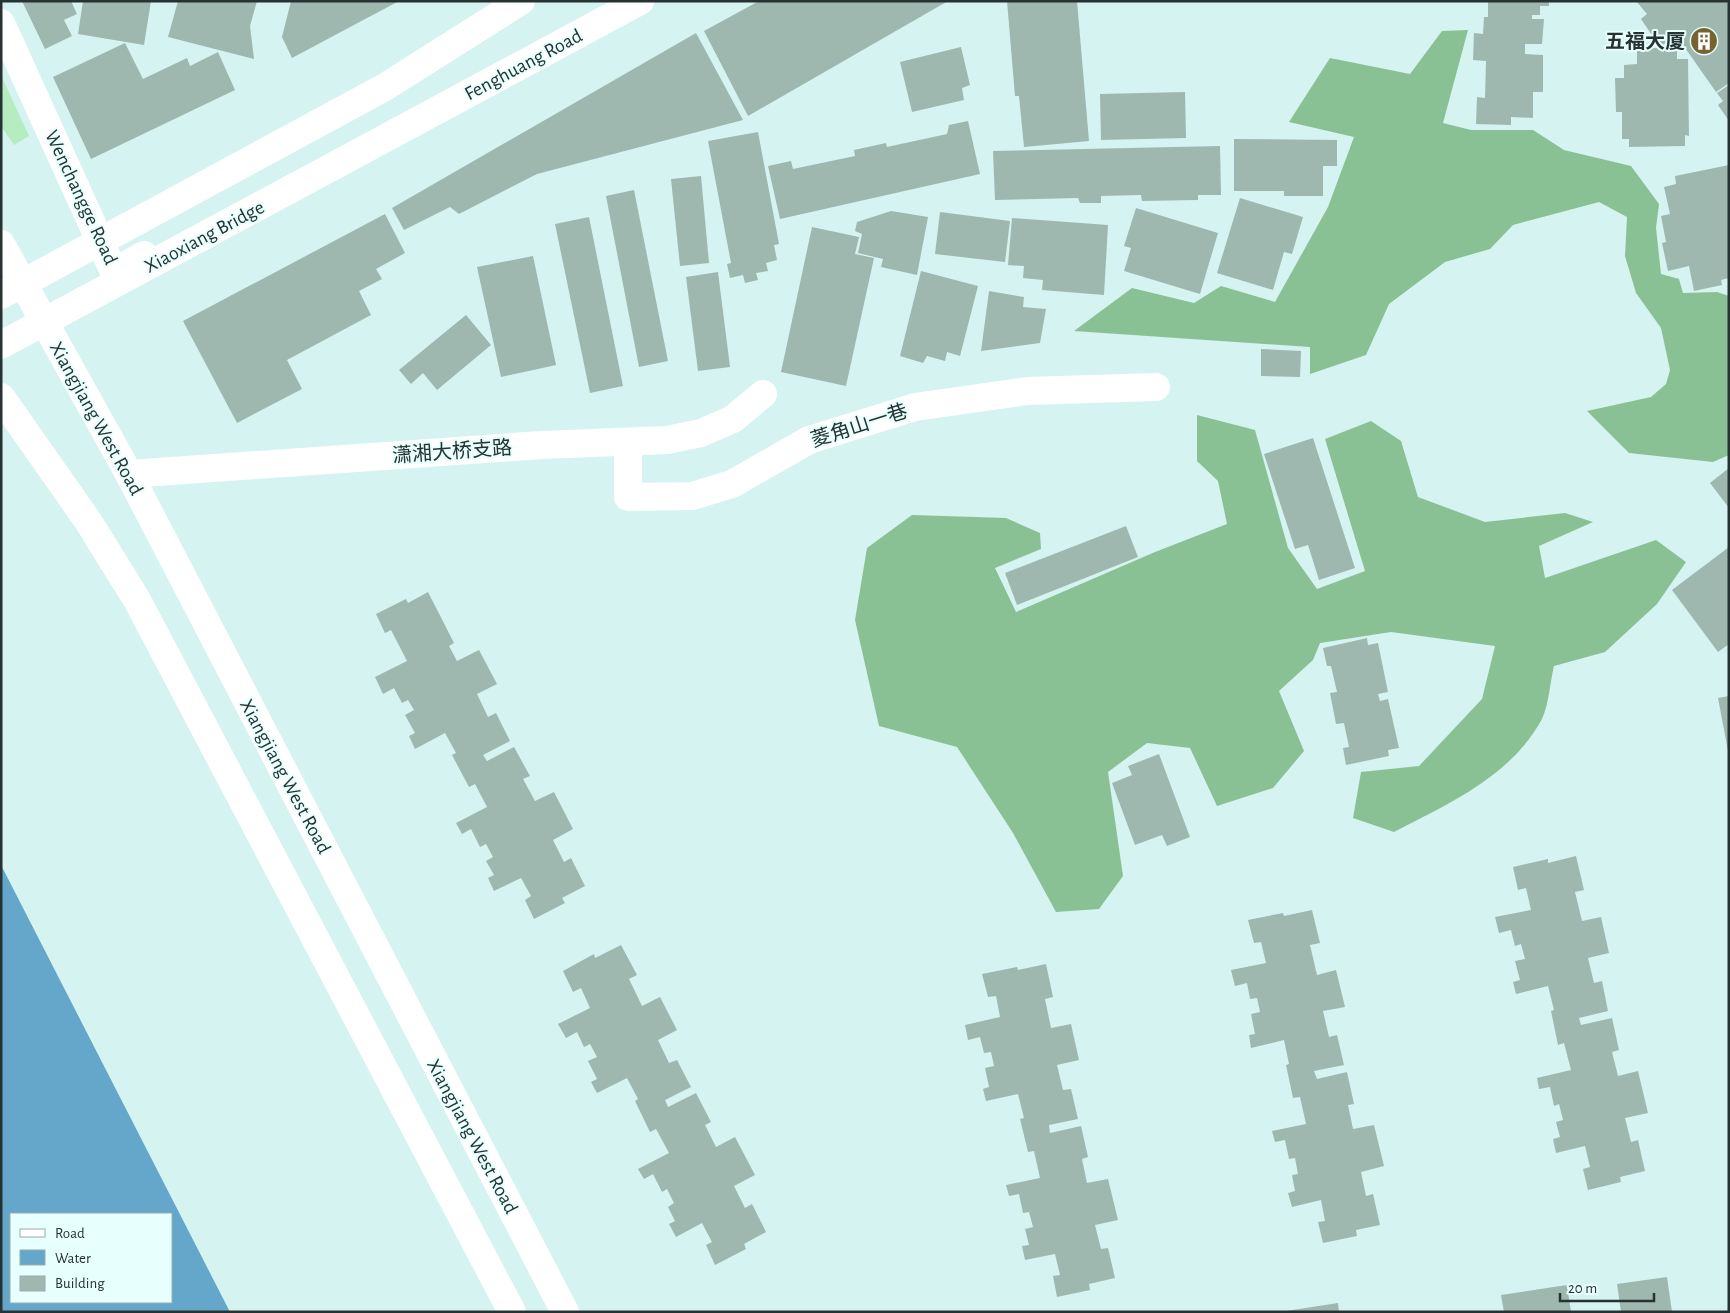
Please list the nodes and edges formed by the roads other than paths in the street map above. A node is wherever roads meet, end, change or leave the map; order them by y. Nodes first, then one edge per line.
1 (521, 1) edge
2 (640, 1) edge
3 (1, 23) edge
4 (406, 127) joint
5 (239, 201) dead end
6 (1, 244) edge
7 (1, 295) edge
8 (1, 346) edge
9 (1156, 387) dead end
10 (763, 394) dead end
11 (1, 397) edge
12 (628, 443) junction
13 (129, 474) junction
14 (512, 1312) edge
15 (565, 1312) edge

1 - 7 main road
2 - 4 main road, Fenghuang Road
3 - 5 main road, Wenchangge Road
4 - 8 main road, Xiaoxiang Bridge
6 - 13 main road, Xiangjiang West Road
9 - 12 main road, 菱角山一巷
10 - 12 main road, 潇湘大桥支路
11 - 14 main road
12 - 13 main road, 潇湘大桥支路
13 - 15 main road, Xiangjiang West Road

